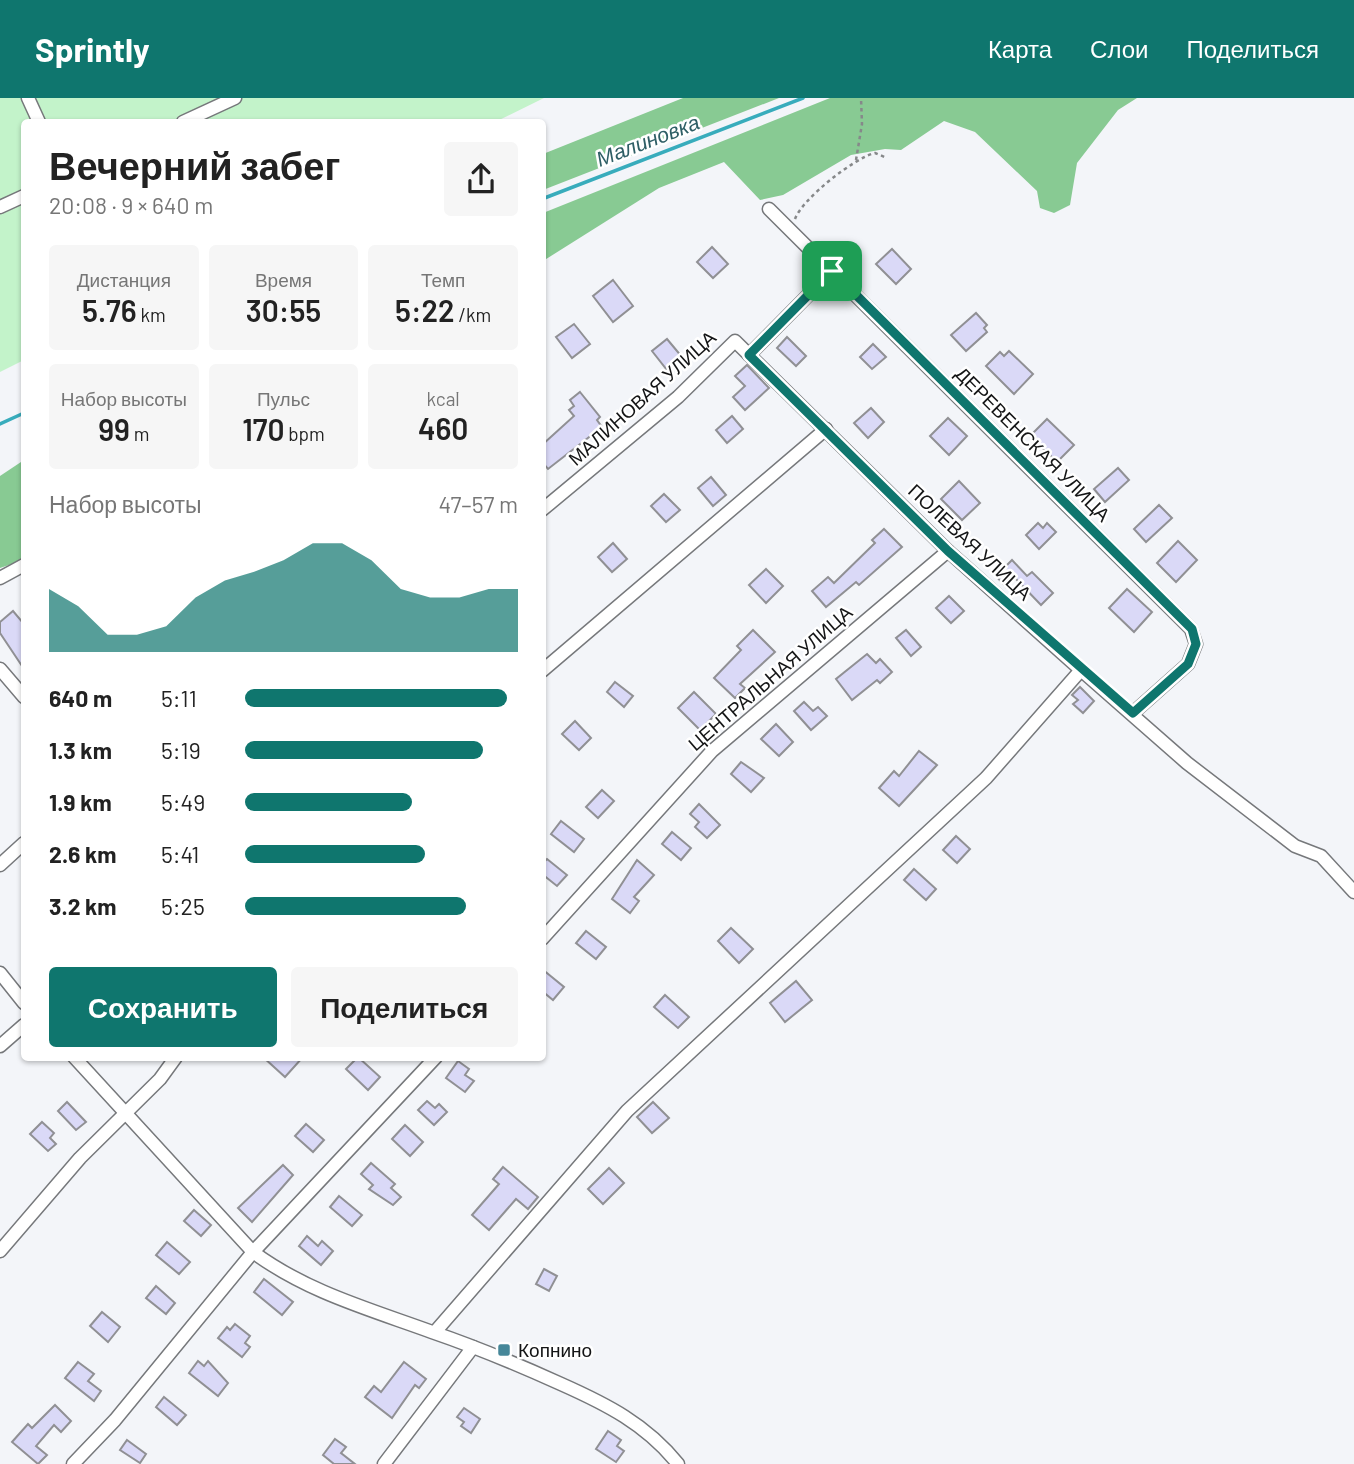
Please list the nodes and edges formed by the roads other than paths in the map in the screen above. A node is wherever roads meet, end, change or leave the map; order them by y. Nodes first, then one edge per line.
1 (28, 98) edge
2 (235, 98) edge
3 (38, 119) edge
4 (190, 119) edge
5 (21, 197) edge
6 (0, 207) edge
7 (769, 209) dead end
8 (832, 271) junction
9 (735, 341) joint
10 (749, 355) junction
11 (826, 429) junction
12 (546, 507) edge
13 (948, 551) junction
14 (21, 567) edge
15 (0, 578) edge
16 (546, 668) edge
17 (0, 669) edge
18 (1081, 670) junction
19 (21, 694) edge
20 (1133, 713) junction
21 (21, 846) edge
22 (0, 865) edge
23 (1354, 892) edge
24 (546, 935) edge
25 (0, 973) edge
26 (21, 999) edge
27 (21, 1028) edge
28 (0, 1046) edge
29 (78, 1061) edge
30 (173, 1061) edge
31 (432, 1061) edge
32 (128, 1114) junction
33 (0, 1251) edge
34 (253, 1252) junction
35 (435, 1332) junction
36 (473, 1347) junction
37 (73, 1464) edge
38 (384, 1464) edge
39 (678, 1464) edge

1 - 3 street
2 - 4 street
5 - 6 street
7 - 8 street, ДЕРЕВЕНСКАЯ УЛИЦА
8 - 10 street
8 - 20 street, ДЕРЕВЕНСКАЯ УЛИЦА
9 - 10 street, ПОЛЕВАЯ УЛИЦА
9 - 12 street, МАЛИНОВАЯ УЛИЦА
10 - 11 street, ПОЛЕВАЯ УЛИЦА
11 - 13 street, ПОЛЕВАЯ УЛИЦА
11 - 16 street
13 - 18 street, ПОЛЕВАЯ УЛИЦА
13 - 24 street, ЦЕНТРАЛЬНАЯ УЛИЦА
14 - 15 street
17 - 19 street
18 - 20 street, ПОЛЕВАЯ УЛИЦА
18 - 35 street
20 - 23 street, ПОЛЕВАЯ УЛИЦА
21 - 22 street
25 - 26 street
27 - 28 street
29 - 32 street
30 - 32 street
31 - 34 street
32 - 33 street
32 - 34 street
34 - 35 street
34 - 37 street
35 - 36 street
36 - 38 street
36 - 39 street

